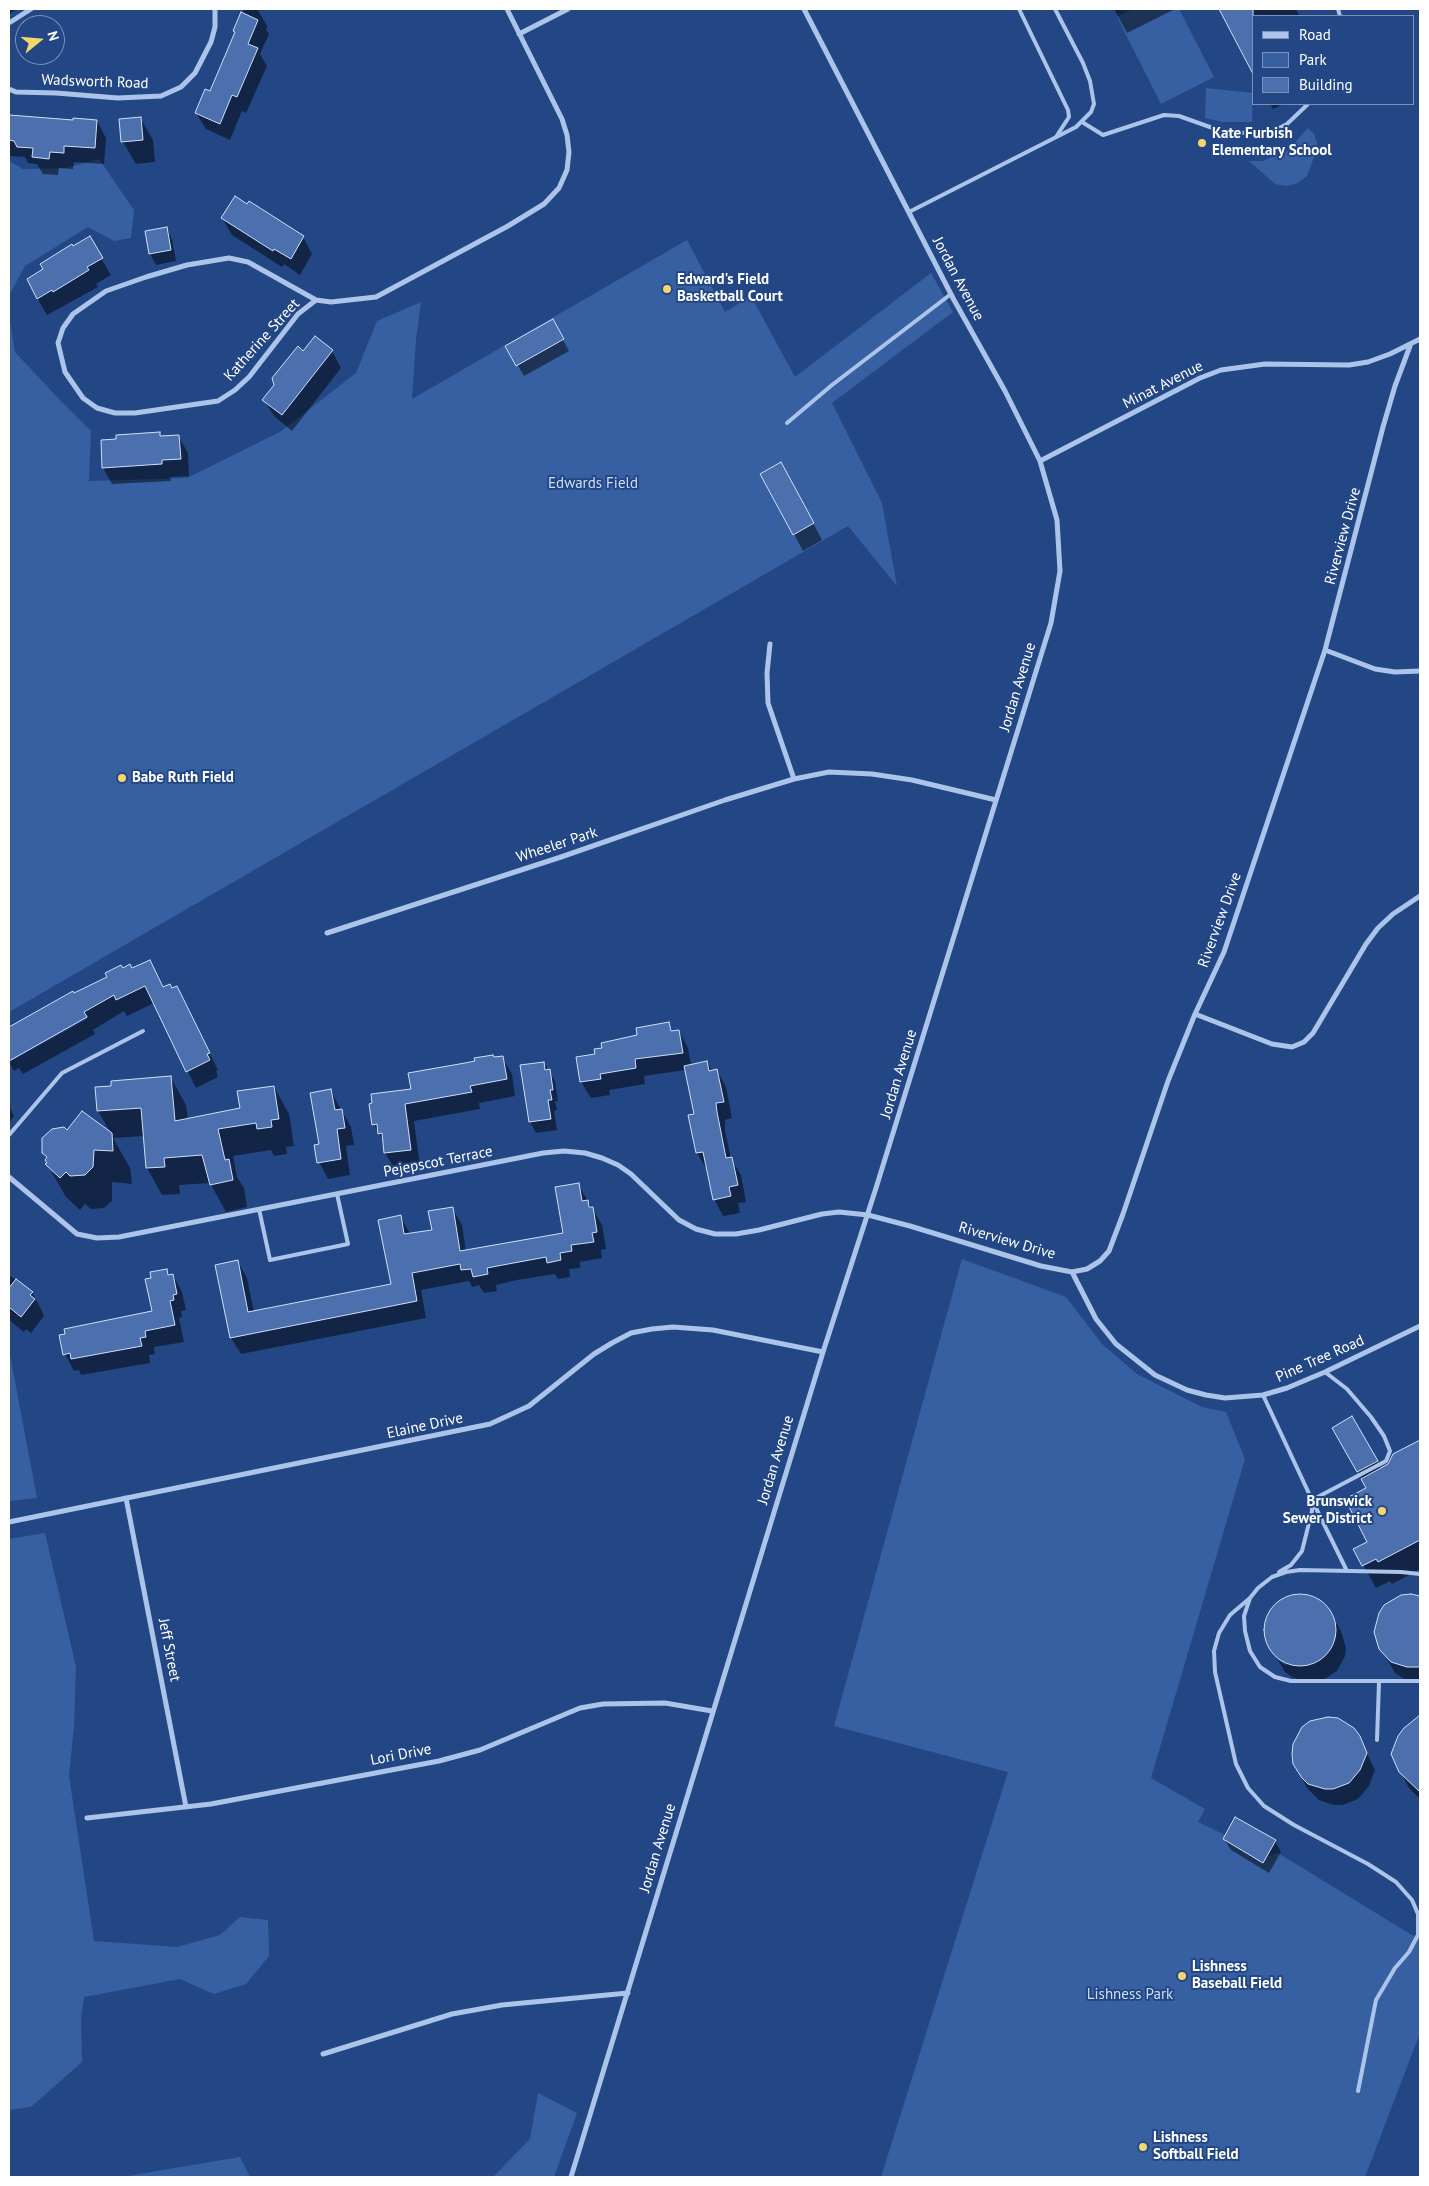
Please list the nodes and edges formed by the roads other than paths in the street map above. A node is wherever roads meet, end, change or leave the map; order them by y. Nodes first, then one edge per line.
1 (31, 9) edge
2 (215, 9) edge
3 (507, 9) edge
4 (568, 9) edge
5 (804, 9) edge
6 (1019, 9) edge
7 (1055, 9) edge
8 (9, 23) edge
9 (519, 34) junction
10 (9, 89) edge
11 (1307, 105) edge
12 (1082, 122) junction
13 (1054, 138) junction
14 (909, 212) junction
15 (951, 294) junction
16 (316, 300) junction
17 (1420, 339) edge
18 (1410, 346) junction
19 (787, 423) dead end
20 (1040, 461) junction
21 (770, 644) dead end
22 (1325, 650) junction
23 (1420, 671) edge
24 (794, 779) junction
25 (996, 800) junction
26 (1420, 896) edge
27 (327, 932) dead end
28 (1194, 1014) junction
29 (142, 1031) dead end
30 (9, 1135) edge
31 (9, 1178) edge
32 (337, 1194) junction
33 (259, 1210) junction
34 (868, 1216) junction
35 (1072, 1272) junction
36 (1420, 1326) edge
37 (823, 1352) junction
38 (1325, 1372) junction
39 (1263, 1395) junction
40 (126, 1498) junction
41 (1312, 1500) junction
42 (9, 1522) edge
43 (1347, 1571) junction
44 (1420, 1574) edge
45 (1272, 1577) junction
46 (1250, 1598) junction
47 (1420, 1681) edge
48 (1379, 1682) junction
49 (712, 1711) junction
50 (1377, 1740) dead end
51 (186, 1807) junction
52 (88, 1818) dead end
53 (628, 1993) junction
54 (323, 2054) dead end
55 (1358, 2091) dead end
56 (570, 2177) edge

1 - 8 street
2 - 10 street, Wadsworth Road
3 - 9 street, Katherine Street
4 - 9 street
5 - 14 street, Jordan Avenue
6 - 13 lane
7 - 12 lane
9 - 16 street, Katherine Street
11 - 12 lane
12 - 13 lane
13 - 14 lane
14 - 15 street, Jordan Avenue
15 - 19 lane
15 - 20 street, Jordan Avenue
16 - 16 street, Katherine Street
17 - 18 street, Minat Avenue
18 - 20 street, Minat Avenue
18 - 22 street, Riverview Drive
20 - 25 street, Jordan Avenue
21 - 24 street
22 - 23 street
22 - 28 street, Riverview Drive
24 - 25 street, Wheeler Park
24 - 27 street, Wheeler Park
25 - 34 street, Jordan Avenue
26 - 28 street
28 - 35 street, Riverview Drive
29 - 30 lane
31 - 33 street, Pejepscot Terrace
32 - 33 street, Pejepscot Terrace
32 - 33 lane
32 - 34 street, Pejepscot Terrace
34 - 35 street, Riverview Drive
34 - 37 street, Jordan Avenue
35 - 39 street, Pine Tree Road
36 - 38 street, Pine Tree Road
37 - 40 street, Elaine Drive
37 - 49 street, Jordan Avenue
38 - 39 street, Pine Tree Road
38 - 41 lane
39 - 41 lane
40 - 42 street, Elaine Drive
40 - 51 street, Jeff Street
41 - 43 lane
41 - 45 lane
43 - 44 lane
43 - 45 lane
45 - 46 lane
46 - 48 lane
46 - 55 lane
47 - 48 lane
48 - 50 lane
49 - 51 street, Lori Drive
49 - 53 street, Jordan Avenue
51 - 52 street, Lori Drive
53 - 54 street
53 - 56 street, Jordan Avenue

